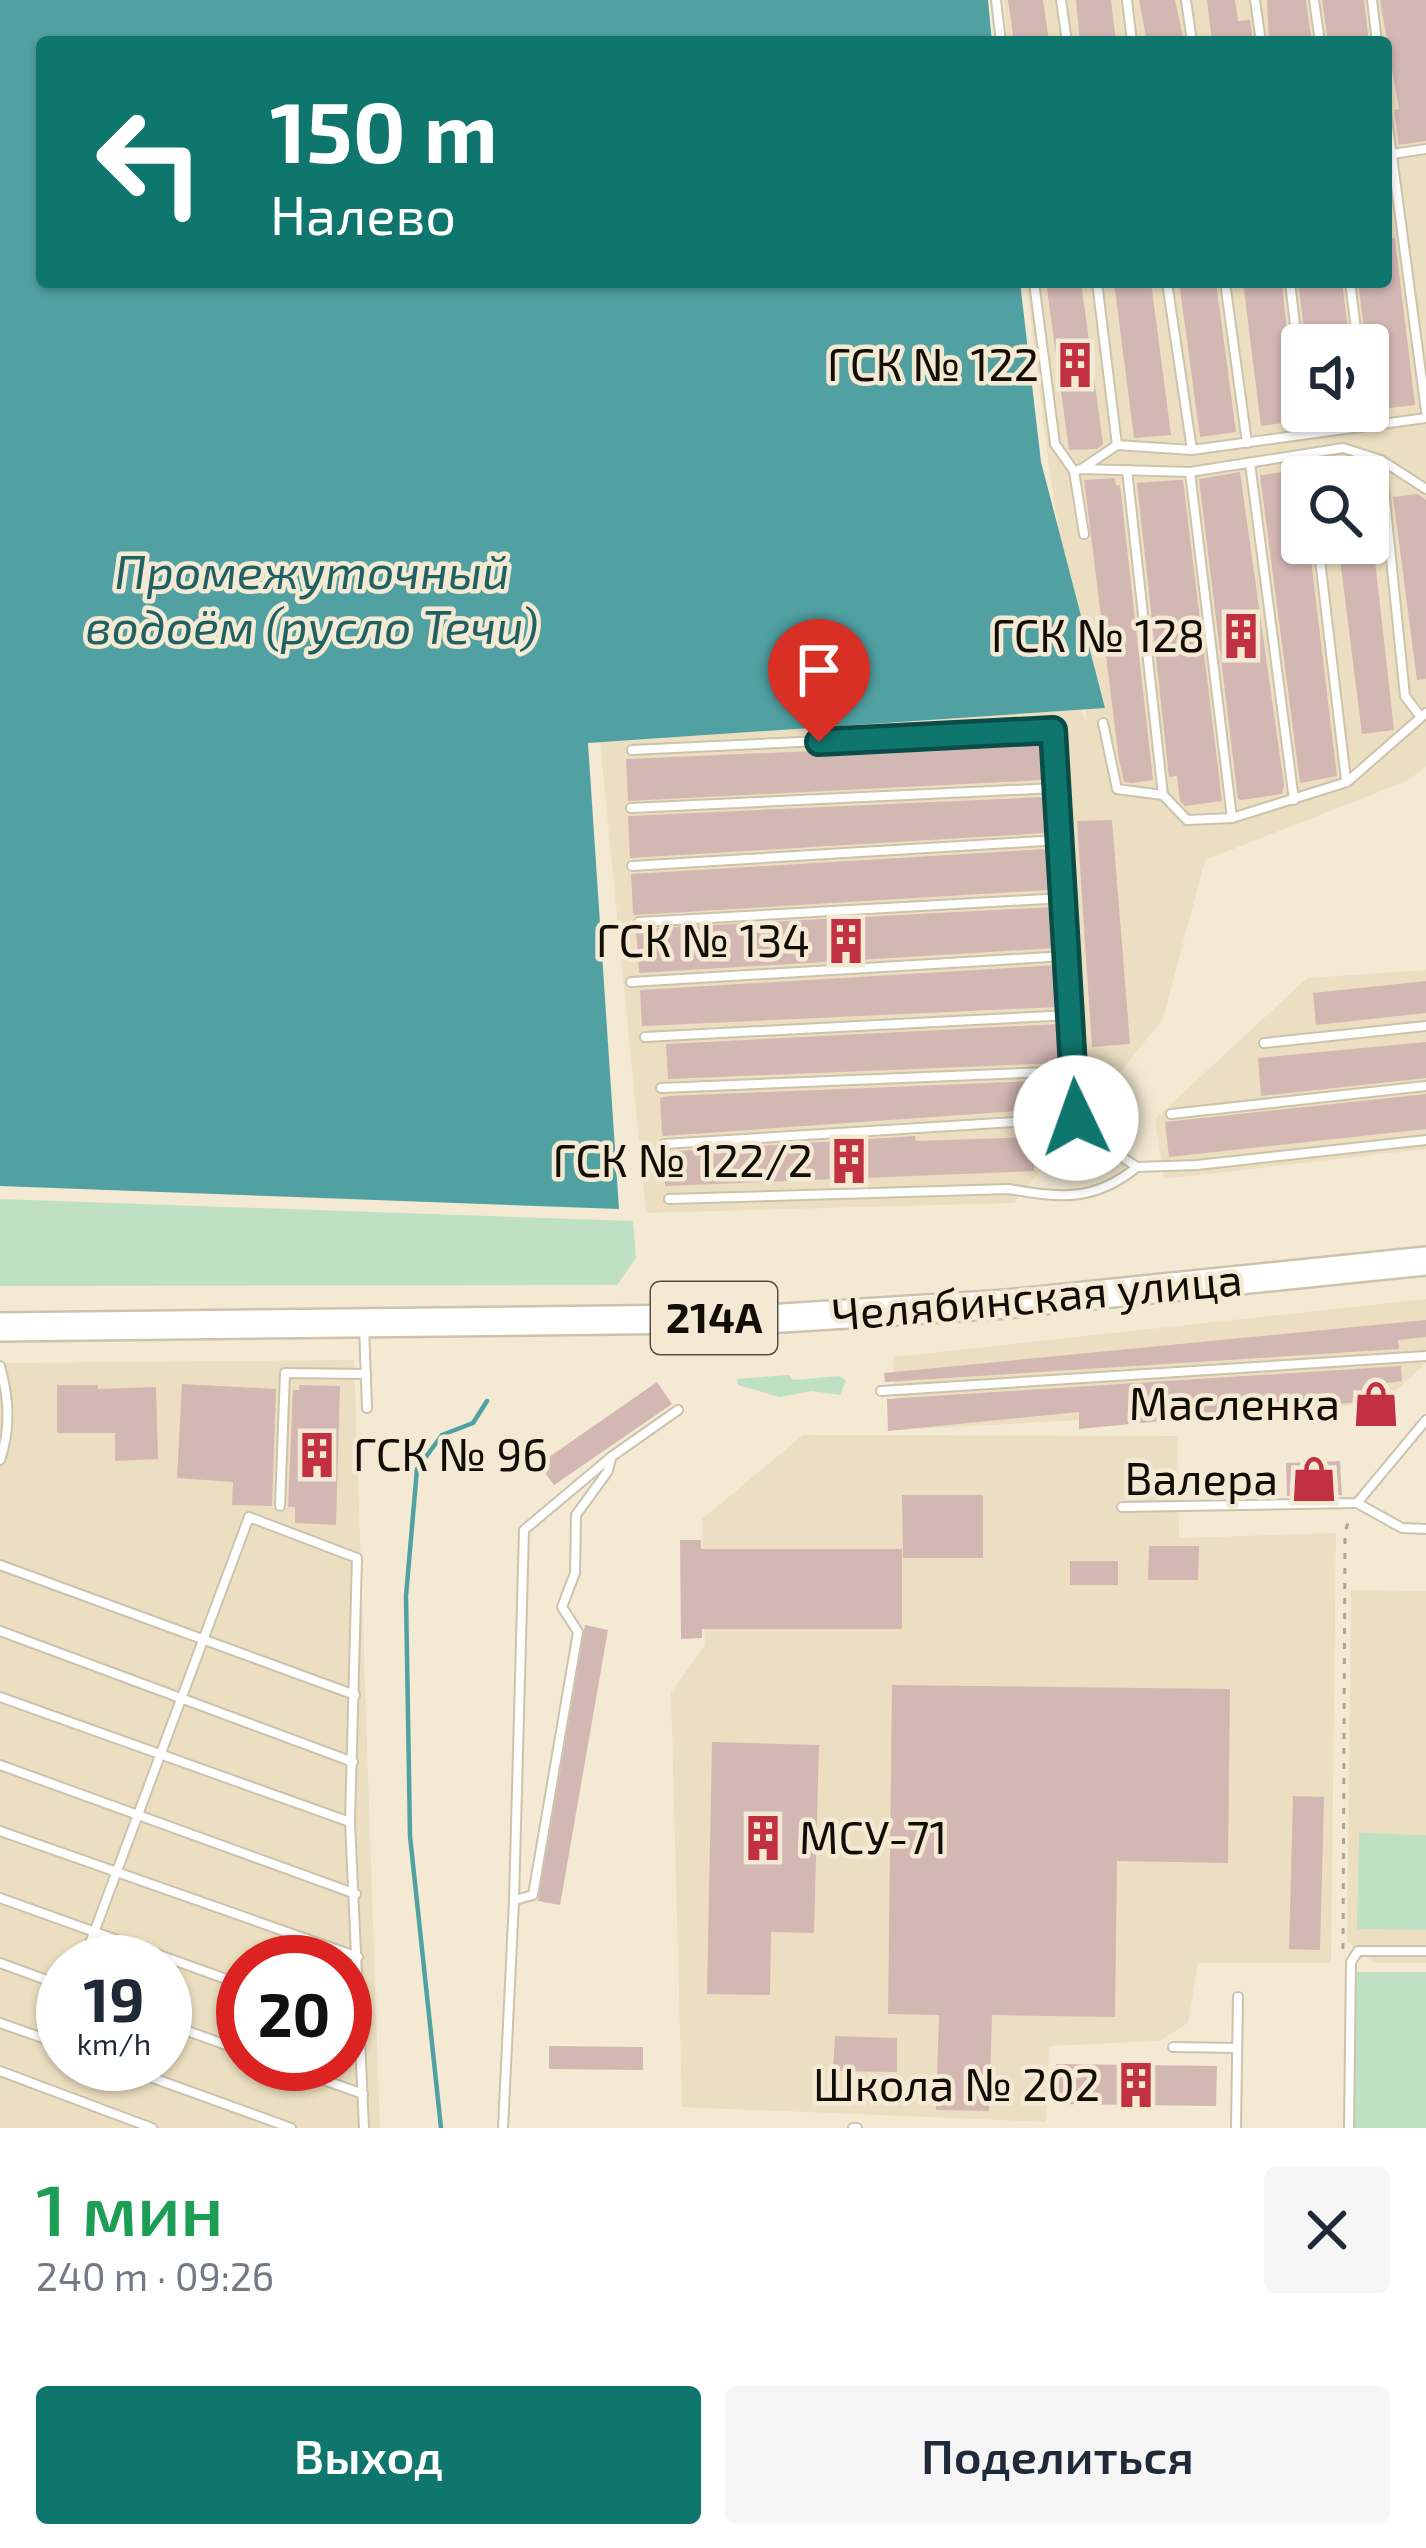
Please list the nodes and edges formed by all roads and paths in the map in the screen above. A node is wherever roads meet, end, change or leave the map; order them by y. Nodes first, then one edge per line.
1 (996, 0) edge
2 (1061, 0) edge
3 (1127, 0) edge
4 (1186, 0) edge
5 (1255, 0) edge
6 (1314, 0) edge
7 (1372, 0) edge
8 (1000, 36) edge
9 (1065, 36) edge
10 (1131, 36) edge
11 (1191, 36) edge
12 (1260, 36) edge
13 (1319, 36) edge
14 (1376, 36) edge
15 (1426, 148) edge
16 (1392, 154) joint
17 (1035, 288) edge
18 (1098, 288) edge
19 (1168, 288) edge
20 (1226, 288) edge
21 (1291, 288) edge
22 (1351, 288) edge
23 (1295, 324) edge
24 (1355, 324) edge
25 (1426, 415) edge
26 (1389, 422) edge
27 (1323, 432) edge
28 (1308, 434) joint
29 (1246, 443) junction
30 (1117, 445) junction
31 (1192, 450) junction
32 (1308, 454) joint
33 (1368, 456) edge
34 (1250, 463) junction
35 (1389, 465) edge
36 (1077, 470) junction
37 (1127, 470) junction
38 (1190, 472) junction
39 (1426, 489) edge
40 (1084, 534) dead end
41 (1389, 536) edge
42 (1320, 564) edge
43 (1423, 715) edge
44 (1103, 723) dead end
45 (632, 751) dead end
46 (1346, 782) junction
47 (1056, 788) junction
48 (1163, 795) junction
49 (1294, 800) junction
50 (631, 808) dead end
51 (1232, 818) junction
52 (1059, 840) junction
53 (632, 866) dead end
54 (1063, 898) junction
55 (639, 922) dead end
56 (1066, 956) junction
57 (631, 982) dead end
58 (1070, 1015) junction
59 (1426, 1027) edge
60 (645, 1037) dead end
61 (1264, 1042) dead end
62 (1073, 1071) junction
63 (1426, 1086) edge
64 (661, 1088) dead end
65 (1172, 1114) dead end
66 (1076, 1118) junction
67 (1426, 1140) edge
68 (664, 1144) dead end
69 (1137, 1167) junction
70 (669, 1199) dead end
71 (1426, 1261) edge
72 (364, 1324) junction
73 (0, 1327) edge
74 (1426, 1356) edge
75 (0, 1366) edge
76 (366, 1374) junction
77 (881, 1390) dead end
78 (367, 1408) dead end
79 (678, 1410) dead end
80 (1426, 1420) edge
81 (611, 1456) junction
82 (0, 1460) edge
83 (1357, 1503) junction
84 (280, 1506) dead end
85 (1123, 1507) dead end
86 (1426, 1529) edge
87 (0, 1565) edge
88 (0, 1631) edge
89 (203, 1639) junction
90 (355, 1695) junction
91 (0, 1697) edge
92 (181, 1698) junction
93 (160, 1754) junction
94 (353, 1762) junction
95 (0, 1765) edge
96 (138, 1814) junction
97 (350, 1822) junction
98 (0, 1831) edge
99 (116, 1872) junction
100 (356, 1894) junction
101 (0, 1898) edge
102 (514, 1900) junction
103 (94, 1931) junction
104 (93, 1935) edge
105 (295, 1935) edge
106 (357, 1935) edge
107 (1426, 1951) edge
108 (1343, 1961) dead end
109 (0, 1963) edge
110 (216, 1974) edge
111 (36, 1976) edge
112 (1238, 1997) dead end
113 (0, 2023) edge
114 (36, 2036) edge
115 (1173, 2047) dead end
116 (1237, 2048) junction
117 (0, 2071) edge
118 (189, 2091) edge
119 (355, 2091) edge
120 (363, 2091) edge
121 (363, 2094) junction
122 (152, 2128) edge
123 (291, 2128) edge
124 (364, 2128) edge
125 (502, 2128) edge
126 (1236, 2128) edge
127 (1348, 2128) edge

1 - 8 lane
2 - 9 lane
3 - 10 lane
4 - 11 lane
5 - 12 lane
6 - 13 lane
7 - 14 lane
15 - 16 lane
16 - 25 lane
17 - 36 lane
18 - 30 lane
19 - 31 lane
20 - 29 lane
21 - 23 lane
22 - 24 lane
25 - 26 lane
27 - 28 lane
28 - 29 lane
29 - 31 lane
30 - 31 lane
30 - 36 lane
32 - 33 lane
32 - 34 lane
34 - 38 lane
34 - 49 lane
35 - 39 lane
36 - 37 lane
36 - 40 lane
37 - 38 lane
37 - 48 lane
38 - 51 lane
41 - 43 lane
42 - 46 lane
43 - 46 lane
44 - 48 lane
45 - 47 lane
46 - 49 lane
47 - 50 lane
47 - 52 lane
48 - 51 lane
49 - 51 lane
52 - 53 lane
52 - 54 lane
54 - 55 lane
54 - 56 lane
56 - 57 lane
56 - 58 lane
58 - 60 lane
58 - 62 lane
59 - 61 lane
62 - 64 lane
62 - 66 lane
63 - 65 lane
66 - 68 lane
66 - 69 lane
67 - 69 lane
69 - 70 lane
71 - 72 main road, Челябинская улица / 214А
72 - 73 main road, Челябинская улица / 214А
72 - 76 lane
74 - 77 lane
75 - 82 lane
76 - 78 lane
76 - 84 lane
79 - 81 lane
80 - 83 lane
81 - 102 lane
81 - 102 lane
83 - 85 lane
83 - 86 lane
83 - 108 path
87 - 89 lane
88 - 92 lane
89 - 90 lane
89 - 90 lane
89 - 92 lane
90 - 94 lane
91 - 93 lane
92 - 93 lane
92 - 94 lane
93 - 96 lane
93 - 97 lane
94 - 97 lane
95 - 96 lane
96 - 99 lane
96 - 100 lane
97 - 100 lane
98 - 99 lane
99 - 103 lane
99 - 105 lane
100 - 106 lane
101 - 103 lane
102 - 125 lane
103 - 104 lane
103 - 110 lane
107 - 127 lane
109 - 111 lane
112 - 116 lane
113 - 114 lane
115 - 116 lane
116 - 126 lane
117 - 122 lane
118 - 123 lane
119 - 121 lane
120 - 121 lane
121 - 124 lane

